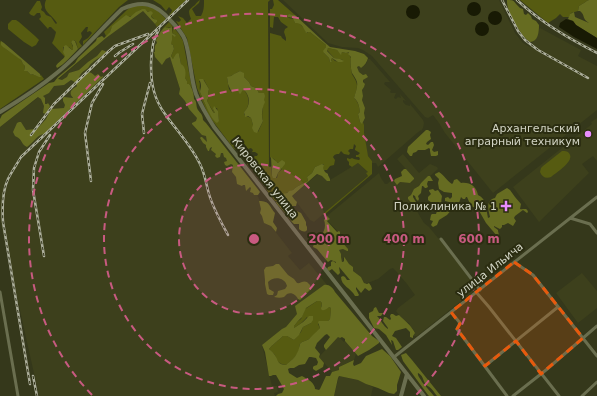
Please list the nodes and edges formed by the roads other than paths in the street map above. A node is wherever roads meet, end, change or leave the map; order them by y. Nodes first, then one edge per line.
1 (0, 112) edge
2 (597, 197) edge
3 (570, 218) junction
4 (597, 233) edge
5 (441, 239) dead end
6 (514, 262) junction
7 (478, 291) junction
8 (0, 292) edge
9 (558, 307) junction
10 (451, 312) junction
11 (597, 326) edge
12 (582, 338) junction
13 (516, 341) junction
14 (597, 356) edge
15 (394, 357) junction
16 (485, 366) junction
17 (407, 374) junction
18 (541, 374) junction
19 (597, 382) edge
20 (18, 396) edge
21 (401, 396) edge
22 (424, 396) edge
23 (507, 396) edge
24 (513, 396) edge
25 (559, 396) edge
26 (582, 396) edge

1 - 15 main road, Кировская улица
2 - 3 street, улица Ильича
3 - 4 street
3 - 6 street, улица Ильича
5 - 7 street
6 - 7 street, улица Ильича
6 - 9 street
7 - 10 street, улица Ильича
7 - 13 street
8 - 20 street
9 - 12 street
9 - 13 street
10 - 15 street, улица Ильича
10 - 16 street
11 - 12 street
12 - 14 street
12 - 18 street
13 - 16 street
13 - 18 street
15 - 17 main road, Кировская улица
16 - 23 street
17 - 21 main road
17 - 22 main road, Кировская улица
18 - 24 street
18 - 25 street
19 - 26 street

